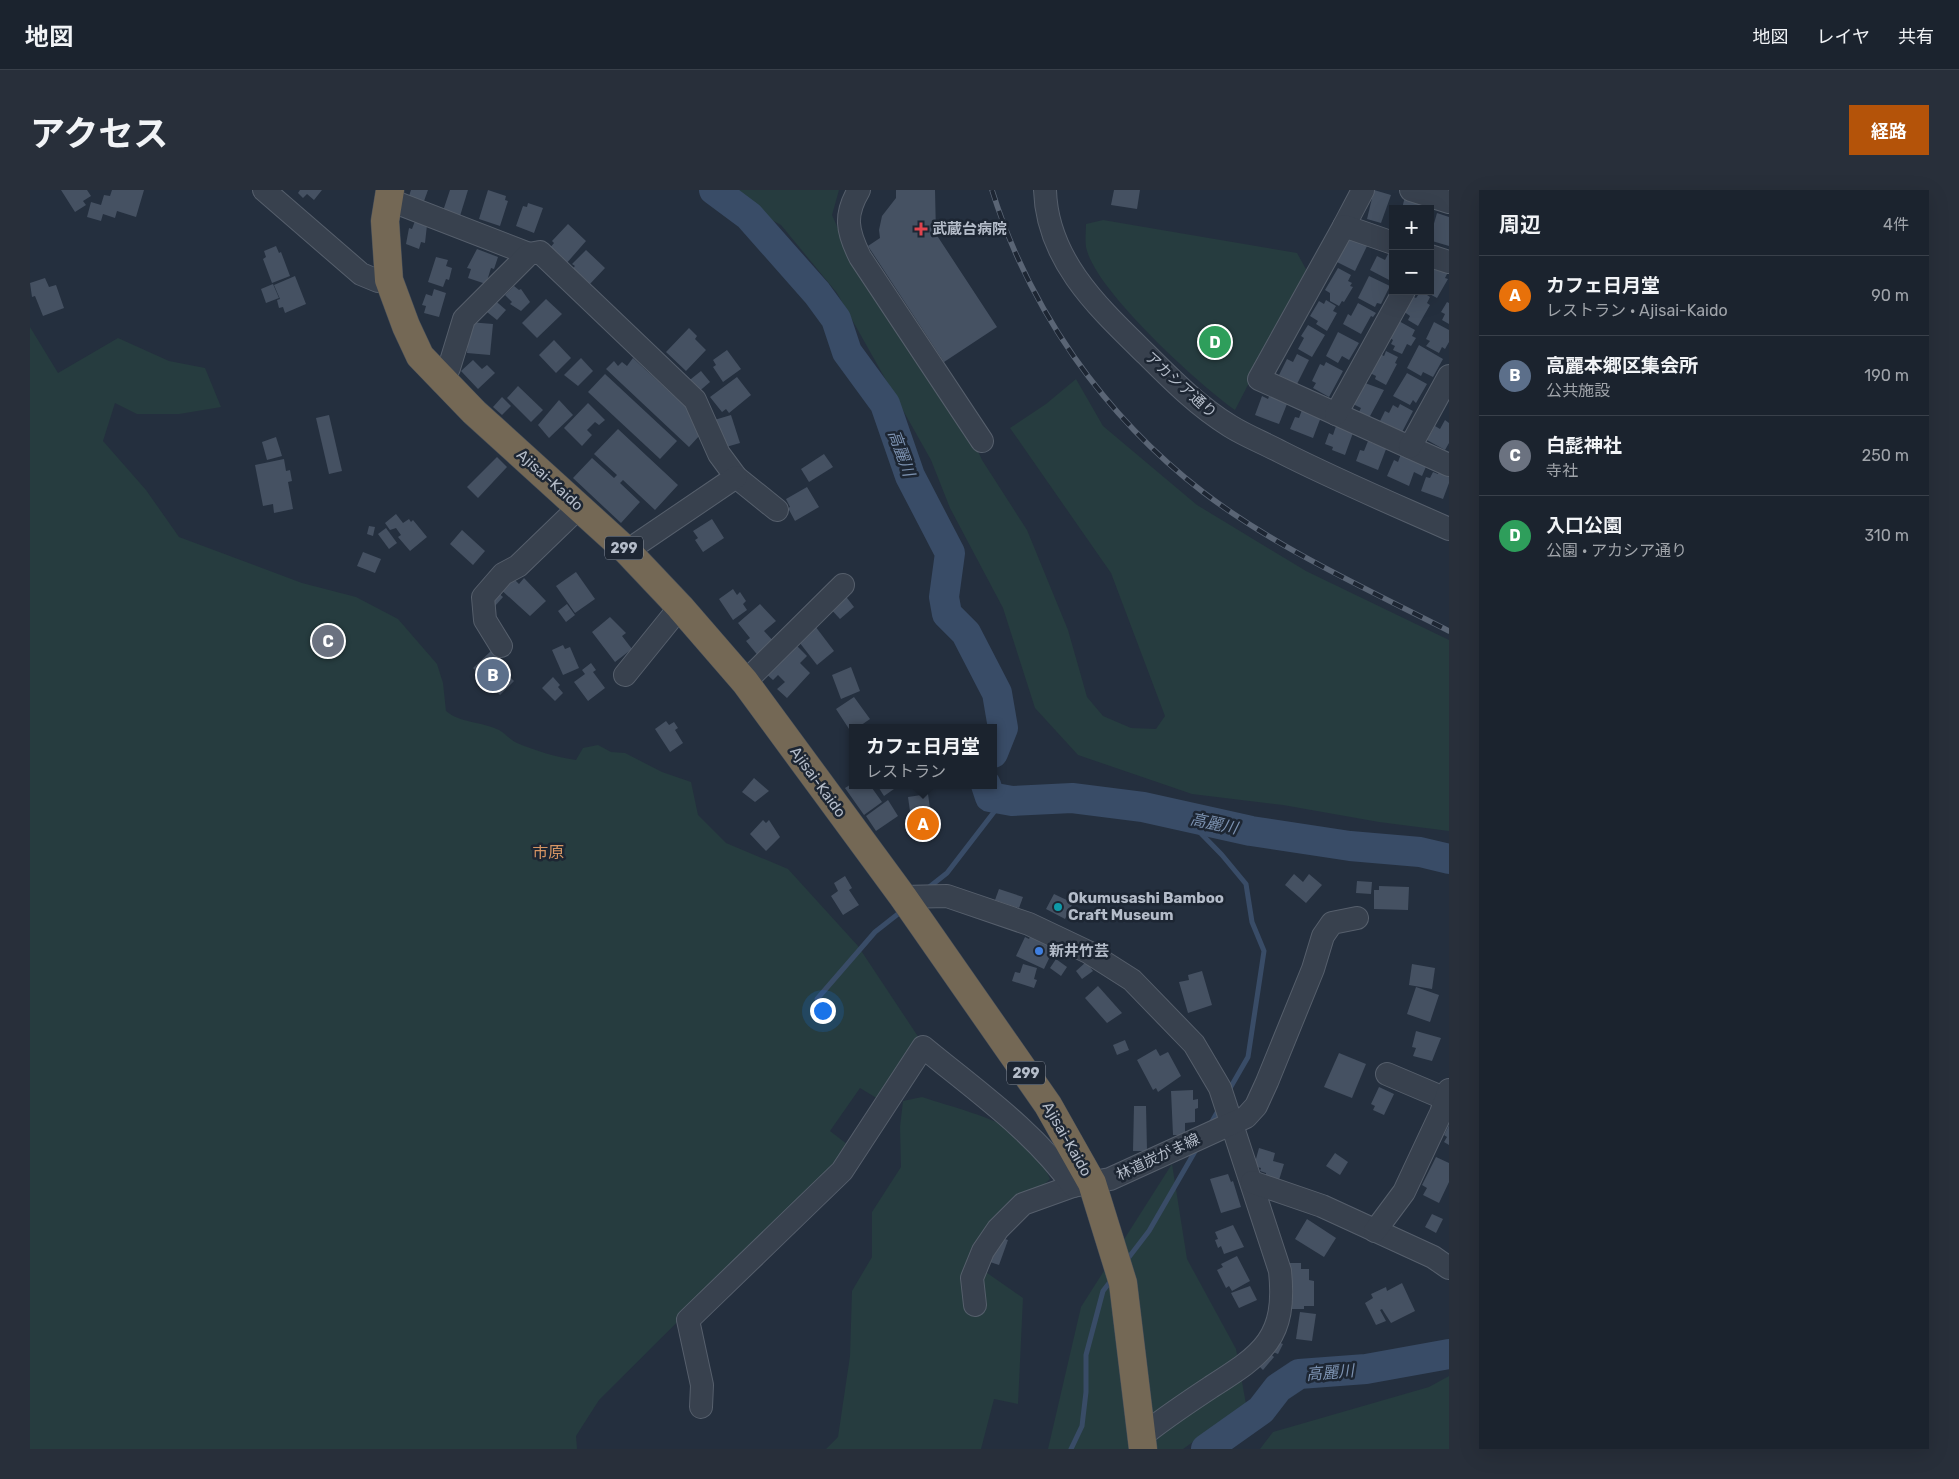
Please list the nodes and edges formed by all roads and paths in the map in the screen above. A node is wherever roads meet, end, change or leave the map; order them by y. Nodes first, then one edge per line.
1 (264, 190) edge
2 (859, 190) edge
3 (1045, 190) edge
4 (1363, 190) edge
5 (1411, 190) edge
6 (389, 195) edge
7 (1449, 202) edge
8 (1344, 226) junction
9 (1389, 242) edge
10 (529, 254) junction
11 (1434, 257) edge
12 (1449, 262) edge
13 (389, 280) junction
14 (1402, 295) edge
15 (1449, 376) edge
16 (442, 382) junction
17 (1336, 414) junction
18 (982, 441) dead end
19 (1410, 447) junction
20 (1449, 465) edge
21 (736, 477) junction
22 (579, 506) junction
23 (777, 510) dead end
24 (1449, 529) edge
25 (627, 551) junction
26 (843, 585) dead end
27 (680, 607) junction
28 (500, 646) dead end
29 (625, 674) dead end
30 (745, 682) junction
31 (906, 903) junction
32 (1357, 918) dead end
33 (1387, 1074) dead end
34 (1448, 1095) edge
35 (1232, 1123) junction
36 (1252, 1182) junction
37 (1083, 1185) junction
38 (1375, 1231) junction
39 (1449, 1268) edge
40 (974, 1305) dead end
41 (701, 1407) dead end
42 (1143, 1442) edge

1 - 13 street
2 - 18 street
3 - 24 street, アカシア通り
4 - 8 street
5 - 7 street
6 - 10 street
6 - 13 highway, Ajisai-Kaido / 299
8 - 9 street
8 - 17 street
10 - 16 street
10 - 21 street
11 - 12 street
13 - 16 highway, Ajisai-Kaido / 299
14 - 17 street
15 - 19 street
16 - 22 highway, Ajisai-Kaido / 299
17 - 19 street
19 - 20 street
21 - 23 street
21 - 25 street
22 - 25 highway, Ajisai-Kaido / 299
22 - 28 street
25 - 27 highway, Ajisai-Kaido / 299
26 - 30 street
27 - 29 street
27 - 30 highway, Ajisai-Kaido / 299
30 - 31 highway, Ajisai-Kaido / 299
31 - 35 street
31 - 37 highway, Ajisai-Kaido / 299
32 - 35 street, 林道炭がま線
33 - 34 street
34 - 38 street
35 - 36 street
35 - 37 street, 林道炭がま線
36 - 38 street
36 - 42 street
37 - 40 street, 林道炭がま線
37 - 41 street
37 - 42 highway, Ajisai-Kaido / 299
38 - 39 street

